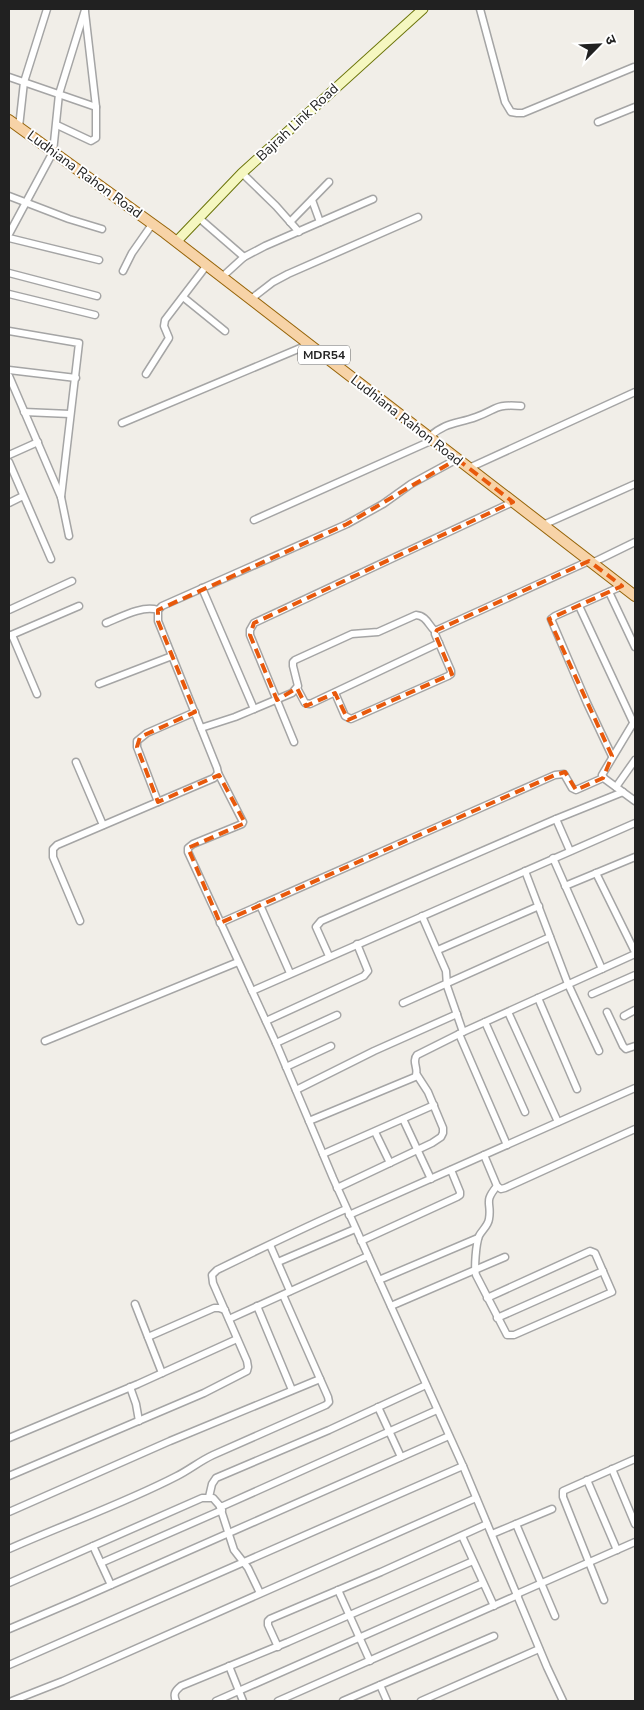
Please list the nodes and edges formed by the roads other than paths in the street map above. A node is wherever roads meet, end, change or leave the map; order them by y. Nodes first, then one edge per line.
1 (47, 9) edge
2 (84, 9) edge
3 (423, 9) edge
4 (480, 9) edge
5 (634, 66) dead end
6 (9, 77) edge
7 (24, 82) junction
8 (59, 94) junction
9 (96, 107) junction
10 (635, 107) edge
11 (9, 120) edge
12 (598, 122) dead end
13 (57, 126) junction
14 (20, 128) junction
15 (53, 152) junction
16 (242, 173) junction
17 (329, 182) dead end
18 (9, 196) edge
19 (373, 199) dead end
20 (312, 200) junction
21 (24, 203) junction
22 (418, 217) dead end
23 (199, 218) junction
24 (290, 222) junction
25 (320, 222) junction
26 (153, 224) junction
27 (102, 229) dead end
28 (299, 232) junction
29 (9, 234) edge
30 (9, 238) edge
31 (177, 241) junction
32 (244, 257) junction
33 (99, 260) dead end
34 (207, 265) junction
35 (123, 270) dead end
36 (9, 273) edge
37 (222, 277) junction
38 (9, 294) edge
39 (97, 296) dead end
40 (183, 297) junction
41 (250, 299) junction
42 (95, 315) dead end
43 (9, 331) edge
44 (225, 331) dead end
45 (310, 344) junction
46 (9, 370) edge
47 (146, 374) dead end
48 (9, 376) edge
49 (76, 378) junction
50 (635, 392) edge
51 (521, 406) dead end
52 (24, 412) junction
53 (70, 414) junction
54 (122, 423) dead end
55 (431, 438) junction
56 (38, 442) junction
57 (9, 455) edge
58 (457, 458) junction
59 (9, 462) edge
60 (469, 468) junction
61 (635, 484) edge
62 (23, 496) junction
63 (61, 497) junction
64 (513, 502) junction
65 (9, 503) edge
66 (254, 520) dead end
67 (543, 525) junction
68 (69, 536) dead end
69 (635, 542) edge
70 (51, 559) dead end
71 (590, 562) junction
72 (72, 582) dead end
73 (622, 586) junction
74 (202, 588) junction
75 (609, 592) junction
76 (635, 596) edge
77 (79, 606) dead end
78 (578, 606) junction
79 (9, 610) edge
80 (158, 610) junction
81 (106, 623) dead end
82 (435, 631) junction
83 (10, 636) edge
84 (439, 642) junction
85 (635, 647) edge
86 (172, 656) junction
87 (99, 684) dead end
88 (297, 688) junction
89 (335, 693) junction
90 (38, 694) dead end
91 (277, 700) junction
92 (254, 710) junction
93 (195, 712) junction
94 (634, 720) edge
95 (201, 728) junction
96 (294, 742) dead end
97 (612, 756) junction
98 (635, 760) edge
99 (76, 762) dead end
100 (218, 773) junction
101 (603, 778) junction
102 (616, 787) junction
103 (623, 792) junction
104 (635, 801) edge
105 (158, 802) junction
106 (556, 819) junction
107 (635, 823) edge
108 (103, 825) junction
109 (570, 851) junction
110 (635, 857) edge
111 (553, 858) junction
112 (525, 871) junction
113 (596, 873) junction
114 (565, 886) junction
115 (260, 905) junction
116 (539, 906) junction
117 (422, 916) junction
118 (80, 921) dead end
119 (220, 923) junction
120 (550, 937) junction
121 (357, 944) junction
122 (438, 950) junction
123 (635, 953) edge
124 (329, 956) junction
125 (238, 962) junction
126 (602, 969) junction
127 (290, 973) junction
128 (635, 975) edge
129 (447, 983) junction
130 (568, 984) junction
131 (252, 991) junction
132 (592, 994) dead end
133 (538, 998) junction
134 (403, 1003) dead end
135 (635, 1010) edge
136 (508, 1012) junction
137 (607, 1012) dead end
138 (457, 1014) junction
139 (337, 1015) dead end
140 (624, 1016) dead end
141 (266, 1021) junction
142 (485, 1022) junction
143 (461, 1033) junction
144 (45, 1041) dead end
145 (276, 1043) junction
146 (331, 1046) dead end
147 (635, 1046) edge
148 (599, 1052) dead end
149 (286, 1067) junction
150 (417, 1075) junction
151 (635, 1088) edge
152 (578, 1089) dead end
153 (296, 1090) junction
154 (434, 1105) junction
155 (525, 1112) dead end
156 (403, 1119) junction
157 (309, 1121) junction
158 (558, 1122) junction
159 (635, 1129) edge
160 (375, 1132) junction
161 (507, 1145) junction
162 (418, 1150) junction
163 (323, 1154) junction
164 (484, 1155) junction
165 (390, 1163) junction
166 (451, 1170) junction
167 (430, 1179) junction
168 (498, 1186) junction
169 (337, 1188) junction
170 (348, 1212) junction
171 (355, 1229) junction
172 (478, 1238) junction
173 (361, 1241) junction
174 (270, 1245) junction
175 (368, 1256) junction
176 (506, 1257) dead end
177 (278, 1262) junction
178 (475, 1270) junction
179 (603, 1271) junction
180 (379, 1280) junction
181 (290, 1291) junction
182 (283, 1294) junction
183 (487, 1298) junction
184 (136, 1304) dead end
185 (257, 1306) junction
186 (391, 1306) junction
187 (225, 1310) junction
188 (497, 1318) junction
189 (229, 1319) junction
190 (148, 1337) junction
191 (237, 1339) junction
192 (162, 1373) junction
193 (320, 1379) junction
194 (426, 1385) junction
195 (130, 1387) junction
196 (292, 1390) junction
197 (378, 1407) junction
198 (437, 1410) junction
199 (139, 1421) junction
200 (389, 1432) junction
201 (449, 1436) junction
202 (9, 1438) edge
203 (401, 1457) junction
204 (635, 1459) edge
205 (462, 1466) junction
206 (612, 1469) junction
207 (9, 1476) edge
208 (587, 1480) junction
209 (208, 1497) junction
210 (476, 1498) junction
211 (221, 1509) junction
212 (552, 1509) dead end
213 (9, 1512) edge
214 (633, 1513) edge
215 (487, 1524) junction
216 (516, 1524) junction
217 (635, 1524) edge
218 (230, 1533) junction
219 (492, 1534) junction
220 (462, 1536) junction
221 (635, 1542) edge
222 (94, 1546) junction
223 (9, 1549) edge
224 (616, 1550) junction
225 (473, 1561) junction
226 (244, 1562) junction
227 (589, 1562) junction
228 (101, 1563) junction
229 (9, 1583) edge
230 (483, 1583) junction
231 (542, 1583) junction
232 (112, 1585) junction
233 (338, 1590) junction
234 (260, 1593) junction
235 (518, 1595) junction
236 (604, 1600) dead end
237 (494, 1606) junction
238 (349, 1615) junction
239 (555, 1616) dead end
240 (9, 1629) edge
241 (494, 1636) dead end
242 (359, 1637) junction
243 (278, 1647) junction
244 (539, 1649) junction
245 (370, 1662) junction
246 (9, 1665) edge
247 (229, 1666) junction
248 (380, 1685) junction
249 (239, 1692) junction
250 (9, 1693) edge
251 (12, 1701) edge
252 (176, 1701) edge
253 (216, 1701) edge
254 (243, 1701) edge
255 (278, 1701) edge
256 (344, 1701) edge
257 (387, 1701) edge
258 (421, 1701) edge
259 (563, 1701) edge

1 - 7 street
2 - 8 street
2 - 9 street
3 - 16 street, Bajrah Link Road
4 - 5 street
6 - 7 street
7 - 8 street
7 - 14 street
8 - 9 street
8 - 13 street
9 - 13 street
10 - 12 street
11 - 14 main road, Ludhiana Rahon Road / MDR54
13 - 15 street
14 - 15 main road, Ludhiana Rahon Road / MDR54
15 - 21 street
15 - 26 main road, Ludhiana Rahon Road / MDR54
16 - 23 street, Bajrah Link Road
16 - 24 street
17 - 20 street
18 - 21 street
19 - 25 street
20 - 24 street
20 - 25 street
21 - 27 street
21 - 29 street
22 - 41 street
23 - 31 street, Bajrah Link Road
23 - 32 street
24 - 28 street
25 - 28 street
26 - 31 main road, Ludhiana Rahon Road / MDR54
26 - 35 street
28 - 32 street
30 - 33 street
31 - 34 main road, Ludhiana Rahon Road / MDR54
32 - 37 street
34 - 37 main road, Ludhiana Rahon Road / MDR54
34 - 40 street
36 - 39 street
37 - 41 main road, Ludhiana Rahon Road / MDR54
38 - 42 street
40 - 44 street
40 - 47 street
41 - 45 main road, Ludhiana Rahon Road / MDR54
43 - 49 street
45 - 54 street
45 - 55 main road, Ludhiana Rahon Road / MDR54
46 - 49 street
48 - 52 street
49 - 53 street
50 - 60 street
51 - 55 street
52 - 53 street
52 - 56 street
53 - 63 street
55 - 58 main road, Ludhiana Rahon Road / MDR54
55 - 66 street
56 - 57 street
56 - 63 street
58 - 60 main road, Ludhiana Rahon Road / MDR54
58 - 74 street
59 - 62 street
60 - 64 main road, Ludhiana Rahon Road / MDR54
61 - 67 street
62 - 65 street
62 - 70 street
63 - 68 street
64 - 67 main road, Ludhiana Rahon Road / MDR54
64 - 91 street
67 - 71 main road, Ludhiana Rahon Road / MDR54
69 - 71 street
71 - 73 main road, Ludhiana Rahon Road / MDR54
71 - 82 street
72 - 79 street
73 - 75 street
73 - 76 main road, Ludhiana Rahon Road / MDR54
74 - 80 street
74 - 92 street
75 - 78 street
75 - 85 street
77 - 83 street
78 - 94 street
78 - 97 street
80 - 81 street
80 - 86 street
82 - 84 street
82 - 88 street
83 - 90 street
84 - 89 street
84 - 89 street
86 - 87 street
86 - 93 street
88 - 89 street
88 - 91 street
91 - 92 street
91 - 96 street
92 - 95 street
93 - 95 street
93 - 105 street
94 - 97 street
95 - 100 street
97 - 101 street
98 - 102 street
99 - 108 street
100 - 105 street
100 - 119 street
101 - 102 street
101 - 115 street
102 - 103 street
103 - 104 street
103 - 106 street
105 - 108 street
106 - 109 street
106 - 124 street
107 - 109 street
108 - 118 street
109 - 111 street
110 - 113 street
111 - 112 street
111 - 114 street
112 - 116 street
112 - 117 street
113 - 114 street
113 - 123 street
114 - 126 street
115 - 119 street
115 - 127 street
116 - 120 street
116 - 122 street
117 - 121 street
117 - 122 street
119 - 125 street
120 - 129 street
120 - 130 street
121 - 124 street
121 - 141 street
122 - 129 street
123 - 126 street
124 - 127 street
125 - 131 street
125 - 144 street
126 - 130 street
127 - 131 street
128 - 132 street
129 - 134 street
129 - 138 street
130 - 133 street
130 - 148 street
131 - 141 street
133 - 136 street
133 - 152 street
135 - 140 street
136 - 142 street
136 - 158 street
137 - 147 street
138 - 143 street
138 - 153 street
139 - 145 street
141 - 145 street
142 - 143 street
142 - 155 street
143 - 150 street
143 - 161 street
145 - 149 street
146 - 149 street
149 - 153 street
150 - 154 street
150 - 157 street
151 - 158 street
153 - 157 street
154 - 156 street
154 - 162 street
156 - 160 street
156 - 162 street
157 - 163 street
158 - 161 street
159 - 168 street
160 - 163 street
160 - 165 street
161 - 164 street
162 - 165 street
162 - 167 street
163 - 169 street
164 - 166 street
164 - 168 street
165 - 169 street
166 - 167 street
166 - 173 street
167 - 170 street
168 - 172 street
169 - 170 street
170 - 171 street
170 - 174 street
171 - 173 street
171 - 177 street
172 - 178 street
172 - 180 street
173 - 175 street
174 - 177 street
174 - 187 street
175 - 180 street
175 - 181 street
176 - 178 street
177 - 181 street
178 - 183 street
178 - 186 street
179 - 183 street
179 - 188 street
179 - 188 street
180 - 186 street
181 - 182 street
182 - 185 street
182 - 193 street
183 - 188 street
184 - 190 street
185 - 189 street
185 - 196 street
186 - 194 street
187 - 189 street
187 - 190 street
189 - 191 street
190 - 192 street
191 - 192 street
191 - 199 street
192 - 195 street
193 - 196 street
193 - 223 street
194 - 197 street
194 - 198 street
195 - 199 street
195 - 202 street
196 - 213 street
197 - 200 street
197 - 209 street
198 - 200 street
198 - 201 street
199 - 207 street
200 - 203 street
200 - 211 street
201 - 203 street
201 - 205 street
203 - 218 street
204 - 206 street
205 - 210 street
205 - 226 street
206 - 208 street
206 - 214 street
208 - 224 street
208 - 227 street
209 - 211 street
209 - 222 street
210 - 215 street
210 - 234 street
211 - 218 street
211 - 228 street
212 - 216 street
214 - 217 street
215 - 219 street
215 - 220 street
216 - 219 street
216 - 231 street
218 - 226 street
218 - 232 street
219 - 235 street
220 - 225 street
220 - 233 street
221 - 224 street
222 - 228 street
222 - 229 street
224 - 227 street
225 - 230 street
225 - 238 street
226 - 234 street
226 - 246 street
227 - 231 street
227 - 236 street
228 - 232 street
230 - 237 street
230 - 242 street
231 - 235 street
231 - 239 street
232 - 240 street
233 - 238 street
233 - 243 street
234 - 251 street
235 - 237 street
235 - 244 street
237 - 245 street
238 - 242 street
238 - 243 street
241 - 248 street
242 - 245 street
242 - 249 street
243 - 247 street
244 - 258 street
244 - 259 street
245 - 255 street
247 - 249 street
247 - 252 street
248 - 256 street
248 - 257 street
249 - 253 street
249 - 254 street
250 - 251 street

